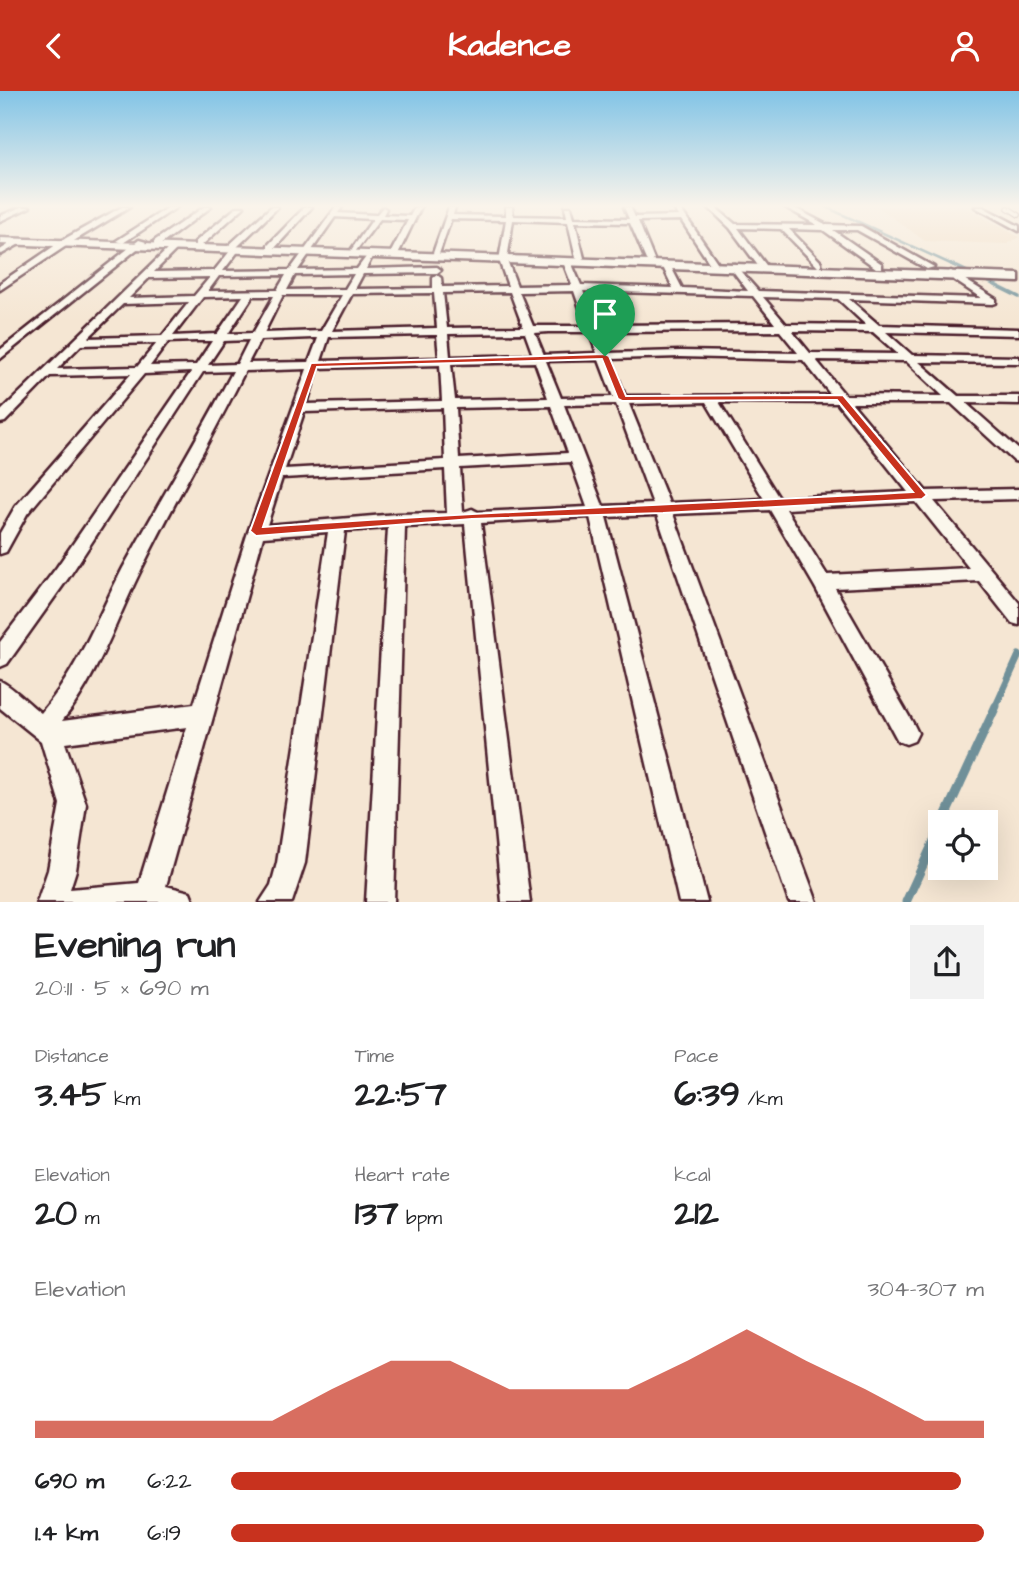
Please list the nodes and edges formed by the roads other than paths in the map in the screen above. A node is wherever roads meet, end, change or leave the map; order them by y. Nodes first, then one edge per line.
1 (63, 245) edge
2 (138, 245) edge
3 (149, 245) edge
4 (205, 245) edge
5 (236, 245) edge
6 (310, 245) edge
7 (367, 245) edge
8 (399, 245) edge
9 (442, 245) edge
10 (505, 245) edge
11 (573, 245) edge
12 (644, 245) edge
13 (702, 245) edge
14 (747, 245) edge
15 (800, 245) edge
16 (849, 245) edge
17 (892, 245) edge
18 (175, 247) junction
19 (271, 247) joint
20 (233, 248) junction
21 (306, 251) junction
22 (395, 252) junction
23 (504, 258) junction
24 (361, 259) junction
25 (437, 260) junction
26 (574, 260) junction
27 (650, 260) junction
28 (713, 262) junction
29 (818, 264) junction
30 (666, 265) junction
31 (763, 266) junction
32 (879, 266) junction
33 (734, 267) junction
34 (933, 267) junction
35 (293, 272) junction
36 (1019, 272) edge
37 (218, 273) junction
38 (990, 273) junction
39 (955, 274) junction
40 (147, 275) junction
41 (1019, 278) edge
42 (0, 287) edge
43 (436, 288) junction
44 (513, 288) junction
45 (578, 288) junction
46 (349, 290) junction
47 (678, 290) junction
48 (280, 292) junction
49 (755, 292) junction
50 (250, 293) junction
51 (840, 296) junction
52 (198, 297) junction
53 (120, 301) junction
54 (781, 325) junction
55 (594, 327) junction
56 (872, 327) junction
57 (528, 329) junction
58 (443, 331) junction
59 (1019, 332) edge
60 (324, 335) junction
61 (257, 337) junction
62 (219, 338) junction
63 (164, 339) junction
64 (78, 342) junction
65 (808, 354) junction
66 (0, 356) edge
67 (605, 356) junction
68 (907, 358) junction
69 (541, 360) junction
70 (1019, 360) edge
71 (445, 363) junction
72 (314, 365) junction
73 (241, 367) junction
74 (199, 368) junction
75 (141, 370) junction
76 (44, 373) junction
77 (710, 397) junction
78 (840, 397) junction
79 (556, 399) junction
80 (622, 399) junction
81 (953, 399) junction
82 (1019, 400) edge
83 (449, 403) junction
84 (299, 408) junction
85 (0, 419) edge
86 (577, 457) junction
87 (1019, 458) edge
88 (452, 463) junction
89 (276, 474) junction
90 (1019, 494) edge
91 (922, 495) junction
92 (775, 503) junction
93 (663, 509) junction
94 (596, 510) junction
95 (463, 516) junction
96 (397, 520) junction
97 (337, 525) junction
98 (256, 531) junction
99 (0, 548) edge
100 (985, 574) junction
101 (822, 582) junction
102 (1019, 617) edge
103 (0, 658) edge
104 (0, 691) edge
105 (202, 714) junction
106 (46, 730) junction
107 (906, 733) dead end
108 (149, 897) junction
109 (51, 902) edge
110 (72, 902) edge
111 (180, 902) edge
112 (274, 902) edge
113 (380, 902) edge
114 (516, 902) edge
115 (693, 902) edge
116 (803, 902) edge

1 - 42 street
2 - 66 street
3 - 18 main road
4 - 20 main road
5 - 20 street
6 - 21 street
7 - 24 street
8 - 22 street
9 - 25 street
10 - 23 street
11 - 26 street
12 - 27 street
13 - 28 street
14 - 31 street
15 - 29 street
16 - 32 street
17 - 34 street
18 - 20 main road
18 - 40 street
19 - 20 main road
19 - 21 main road
20 - 21 main road
20 - 37 street
21 - 24 main road
21 - 35 street
22 - 24 main road
22 - 25 main road
23 - 25 main road
23 - 26 main road
23 - 44 street
24 - 25 main road
24 - 25 street
24 - 35 street
24 - 46 street
25 - 43 street
26 - 27 main road
26 - 30 main road
26 - 45 street
27 - 28 main road
28 - 31 main road
29 - 31 main road
29 - 32 main road
30 - 33 main road
30 - 47 street
31 - 33 main road
31 - 39 main road
32 - 34 main road
33 - 49 street
34 - 38 main road
35 - 37 street
35 - 48 street
36 - 38 main road
37 - 40 street
37 - 52 street
38 - 39 main road
38 - 41 main road
39 - 51 street
40 - 53 street
43 - 44 street
43 - 46 street
43 - 58 street
44 - 45 street
44 - 57 street
45 - 47 street
45 - 55 street
46 - 48 street
46 - 60 street
47 - 49 street
48 - 50 street
48 - 61 street
49 - 51 street
49 - 54 street
50 - 52 street
50 - 62 street
51 - 56 street
52 - 53 street
52 - 63 street
53 - 64 street
54 - 55 street
54 - 56 street
54 - 65 street
55 - 57 street
55 - 67 street
56 - 59 street
56 - 68 street
57 - 58 street
57 - 69 street
58 - 60 street
58 - 71 street
60 - 61 street
60 - 72 street
61 - 62 street
61 - 73 street
62 - 63 street
62 - 74 street
63 - 64 street
63 - 75 street
64 - 76 street
65 - 67 street
65 - 68 street
65 - 78 street
67 - 69 street
67 - 80 street
68 - 70 street
68 - 81 street
69 - 71 street
69 - 79 street
71 - 72 street
71 - 83 street
72 - 73 street
72 - 84 street
73 - 74 street
73 - 106 street
74 - 75 street
74 - 103 street
75 - 76 street
75 - 99 street
76 - 85 street
77 - 78 street
77 - 80 street
77 - 92 street
78 - 81 street
78 - 91 street
79 - 80 street
79 - 83 street
79 - 86 street
80 - 93 street
81 - 82 street
81 - 87 street
83 - 84 street
83 - 88 street
84 - 89 street
86 - 88 street
86 - 94 street
88 - 89 street
88 - 95 street
89 - 98 street
90 - 91 street
91 - 92 street
91 - 100 street
92 - 93 street
92 - 101 street
93 - 94 street
93 - 116 street
94 - 95 street
94 - 115 street
95 - 96 street
95 - 114 street
96 - 97 street
96 - 113 street
97 - 98 street
97 - 112 street
98 - 105 street
100 - 101 street
100 - 102 street
101 - 107 street
104 - 106 street
105 - 106 street
105 - 108 street
106 - 109 street
108 - 110 street
108 - 111 street

